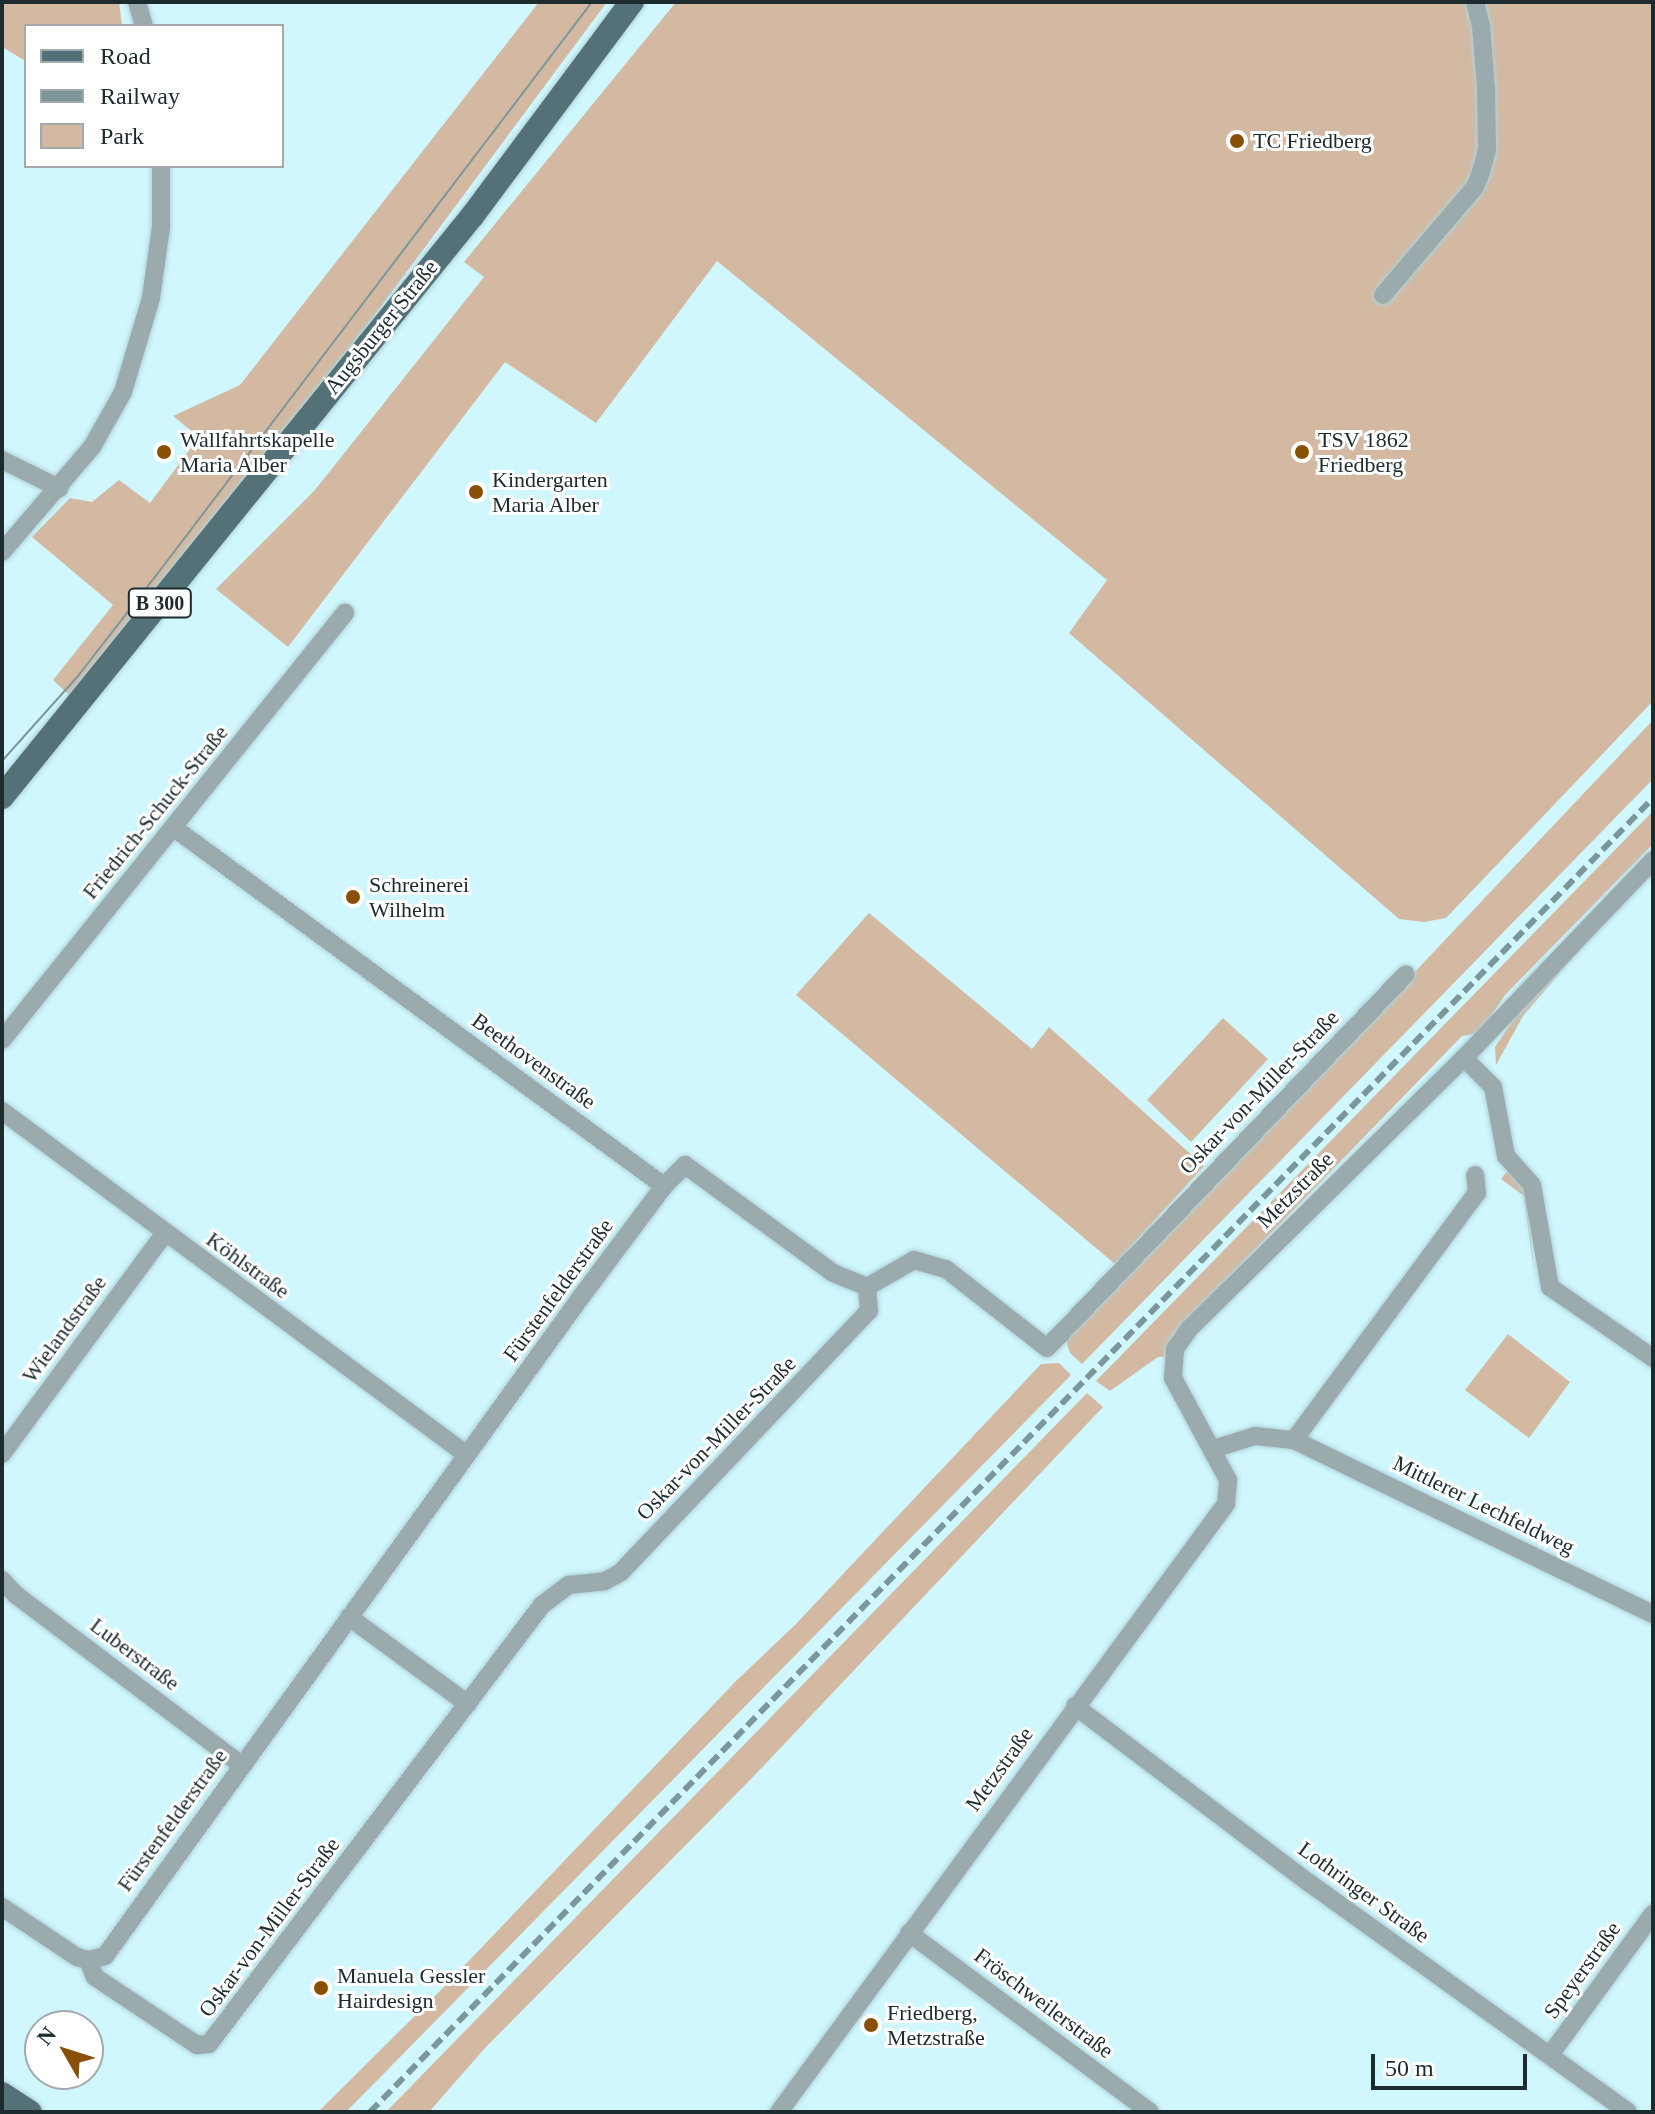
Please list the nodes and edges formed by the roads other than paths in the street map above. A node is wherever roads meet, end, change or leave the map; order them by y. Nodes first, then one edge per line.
1 (137, 2) edge
2 (632, 2) edge
3 (1475, 2) edge
4 (143, 24) edge
5 (161, 168) edge
6 (1383, 295) dead end
7 (2, 460) edge
8 (59, 488) junction
9 (2, 552) edge
10 (345, 613) dead end
11 (2, 797) edge
12 (174, 828) junction
13 (1653, 860) edge
14 (1406, 974) dead end
15 (2, 1040) edge
16 (1464, 1058) junction
17 (2, 1111) edge
18 (1475, 1175) dead end
19 (664, 1186) junction
20 (165, 1233) junction
21 (867, 1287) junction
22 (1653, 1358) edge
23 (1294, 1440) junction
24 (1213, 1449) junction
25 (2, 1454) edge
26 (467, 1455) junction
27 (2, 1580) edge
28 (1653, 1614) edge
29 (349, 1617) junction
30 (468, 1704) junction
31 (1075, 1706) junction
32 (242, 1765) junction
33 (2, 1907) edge
34 (1653, 1914) edge
35 (909, 1933) junction
36 (88, 1960) junction
37 (1550, 2055) junction
38 (2, 2094) edge
39 (30, 2112) edge
40 (779, 2112) edge
41 (1150, 2112) edge
42 (1628, 2112) edge

1 - 4 street
2 - 11 main road, Augsburger Straße / B 300
3 - 6 street
5 - 8 street
7 - 8 street
8 - 9 street
10 - 12 street, Friedrich-Schuck-Straße
12 - 15 street, Friedrich-Schuck-Straße
12 - 19 street, Beethovenstraße
13 - 16 street, Metzstraße
14 - 21 street, Oskar-von-Miller-Straße
16 - 22 street
16 - 24 street, Metzstraße
17 - 20 street, Köhlstraße
18 - 23 street
19 - 21 street
19 - 26 street, Fürstenfelderstraße
20 - 25 street, Wielandstraße
20 - 26 street, Köhlstraße
21 - 30 street, Oskar-von-Miller-Straße
23 - 24 street
23 - 28 street, Mittlerer Lechfeldweg
24 - 31 street, Metzstraße
26 - 29 street, Fürstenfelderstraße
27 - 32 street, Luberstraße
29 - 30 street
29 - 32 street, Fürstenfelderstraße
30 - 36 street, Oskar-von-Miller-Straße
31 - 35 street, Metzstraße
31 - 37 street, Lothringer Straße
32 - 36 street, Fürstenfelderstraße
33 - 36 street
34 - 37 street, Speyerstraße
35 - 40 street, Metzstraße
35 - 41 street, Fröschweilerstraße
37 - 42 street, Lothringer Straße
38 - 39 main road

